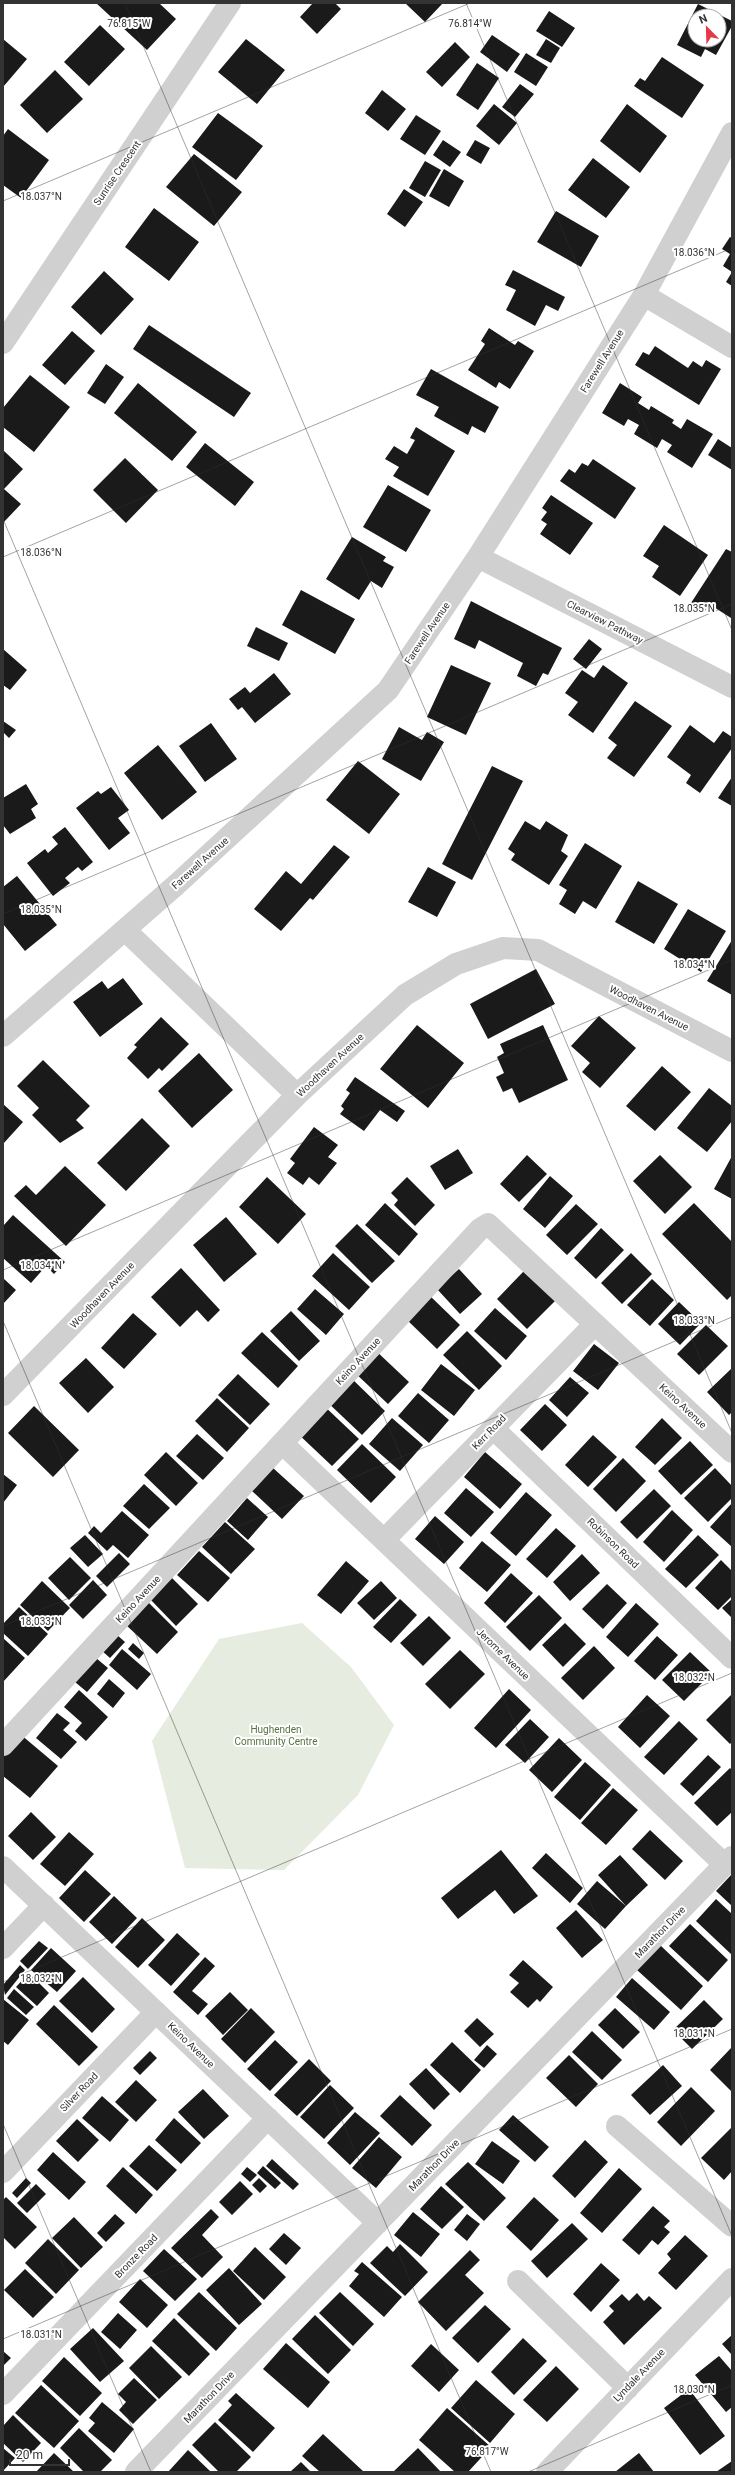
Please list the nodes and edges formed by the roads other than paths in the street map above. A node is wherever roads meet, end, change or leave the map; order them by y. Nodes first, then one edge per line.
1 (230, 3) edge
2 (732, 133) edge
3 (644, 295) junction
4 (3, 342) edge
5 (732, 347) edge
6 (478, 557) junction
7 (732, 688) edge
8 (125, 930) junction
9 (3, 1036) edge
10 (732, 1051) edge
11 (297, 1095) junction
12 (595, 1324) junction
13 (3, 1395) edge
14 (493, 1428) junction
15 (282, 1443) junction
16 (732, 1452) edge
17 (384, 1540) junction
18 (732, 1658) edge
19 (3, 1745) edge
20 (728, 1861) edge
21 (3, 1867) edge
22 (44, 1905) junction
23 (3, 1948) edge
24 (156, 2012) junction
25 (268, 2118) junction
26 (617, 2126) dead end
27 (3, 2172) edge
28 (378, 2223) junction
29 (732, 2226) edge
30 (732, 2279) edge
31 (518, 2281) dead end
32 (628, 2388) junction
33 (3, 2394) edge
34 (136, 2472) edge
35 (547, 2472) edge

1 - 4 street, Sunrise Crescent
2 - 3 street, Farewell Avenue
3 - 5 street
3 - 6 street, Farewell Avenue
6 - 7 street, Clearview Pathway
6 - 8 street, Farewell Avenue
8 - 9 street, Farewell Avenue
8 - 11 street
10 - 11 street, Woodhaven Avenue
11 - 13 street, Woodhaven Avenue
12 - 14 street, Kerr Road
12 - 15 street, Keino Avenue
12 - 16 street, Keino Avenue
14 - 17 street, Kerr Road
14 - 18 street, Robinson Road
15 - 17 street, Jerome Avenue
15 - 19 street, Keino Avenue
17 - 20 street, Jerome Avenue
20 - 28 street, Marathon Drive
21 - 22 street, Keino Avenue
22 - 23 street
22 - 24 street, Keino Avenue
24 - 25 street, Keino Avenue
24 - 27 street, Silver Road
25 - 28 street, Keino Avenue
25 - 33 street, Bronze Road
26 - 29 street
28 - 34 street, Marathon Drive
30 - 32 street, Lyndale Avenue
31 - 32 street
32 - 35 street, Lyndale Avenue

